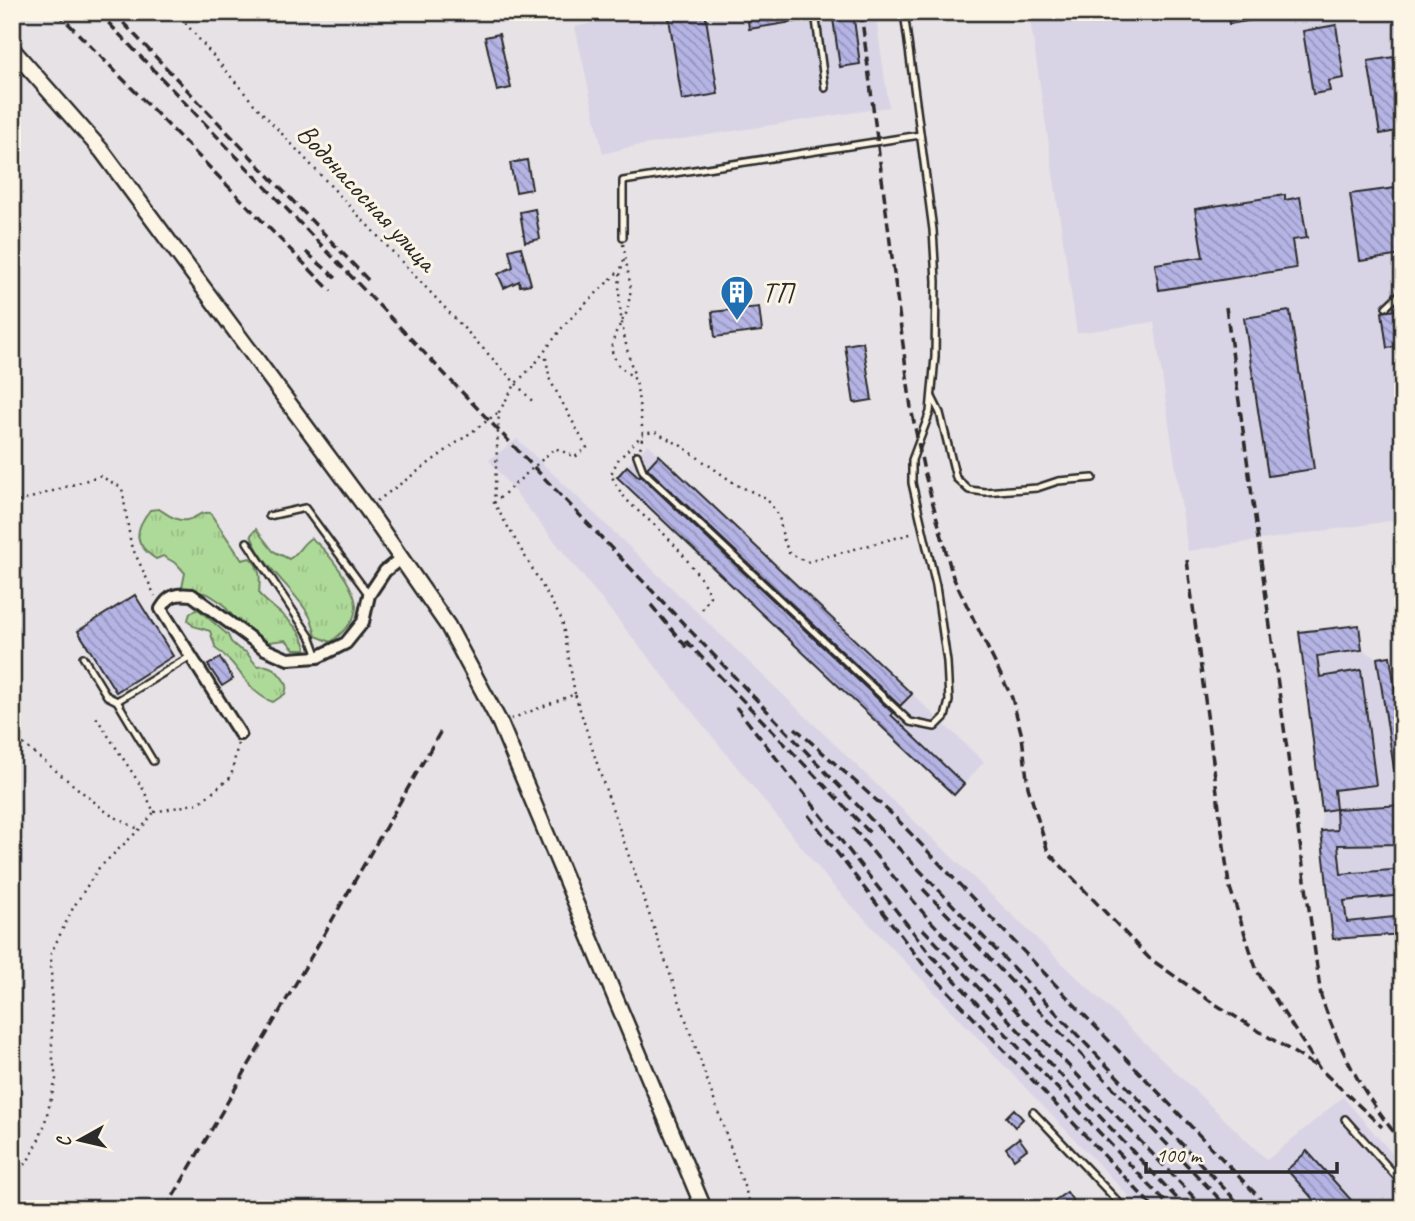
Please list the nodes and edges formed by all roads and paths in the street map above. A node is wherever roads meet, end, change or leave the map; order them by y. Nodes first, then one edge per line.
1 (176, 12) edge
2 (815, 12) edge
3 (904, 12) edge
4 (12, 49) edge
5 (825, 88) dead end
6 (920, 135) junction
7 (623, 237) joint
8 (625, 259) junction
9 (620, 270) junction
10 (1403, 291) edge
11 (1386, 307) dead end
12 (622, 323) junction
13 (545, 351) junction
14 (636, 380) junction
15 (516, 383) junction
16 (932, 397) junction
17 (535, 404) dead end
18 (499, 412) junction
19 (643, 434) junction
20 (637, 455) joint
21 (1093, 478) dead end
22 (494, 503) junction
23 (12, 504) edge
24 (367, 509) junction
25 (269, 516) dead end
26 (923, 530) junction
27 (247, 542) dead end
28 (401, 558) junction
29 (369, 595) junction
30 (702, 609) dead end
31 (161, 610) junction
32 (191, 656) junction
33 (83, 657) dead end
34 (317, 657) junction
35 (575, 694) junction
36 (117, 701) junction
37 (94, 714) dead end
38 (500, 723) junction
39 (240, 734) joint
40 (12, 735) edge
41 (153, 761) dead end
42 (153, 812) junction
43 (140, 830) junction
44 (1033, 1112) dead end
45 (1345, 1119) dead end
46 (12, 1162) edge
47 (1403, 1184) edge
48 (704, 1209) edge
49 (752, 1209) edge
50 (1125, 1209) edge

1 - 15 path, Водонасосная улица
2 - 5 lane
3 - 6 lane
4 - 24 street
6 - 7 lane
6 - 16 lane
7 - 8 path
8 - 9 path
8 - 12 path
9 - 12 path
9 - 13 path
10 - 11 lane
12 - 14 path
12 - 14 path
13 - 15 path
13 - 22 path
14 - 19 path
15 - 17 path, Водонасосная улица
15 - 18 path
16 - 21 lane
16 - 26 lane
18 - 22 path
18 - 24 path
19 - 20 path
19 - 26 path
19 - 30 path
20 - 26 lane
22 - 35 path
23 - 31 path
24 - 28 street
25 - 29 lane
27 - 34 lane
28 - 29 street
28 - 38 street
29 - 34 street
31 - 32 street
31 - 34 street
32 - 36 lane
32 - 39 street
33 - 36 lane
35 - 38 path
35 - 49 path
36 - 41 lane
37 - 42 path
38 - 48 street
39 - 42 path
40 - 43 path
42 - 43 path
43 - 46 path
44 - 50 lane
45 - 47 lane

